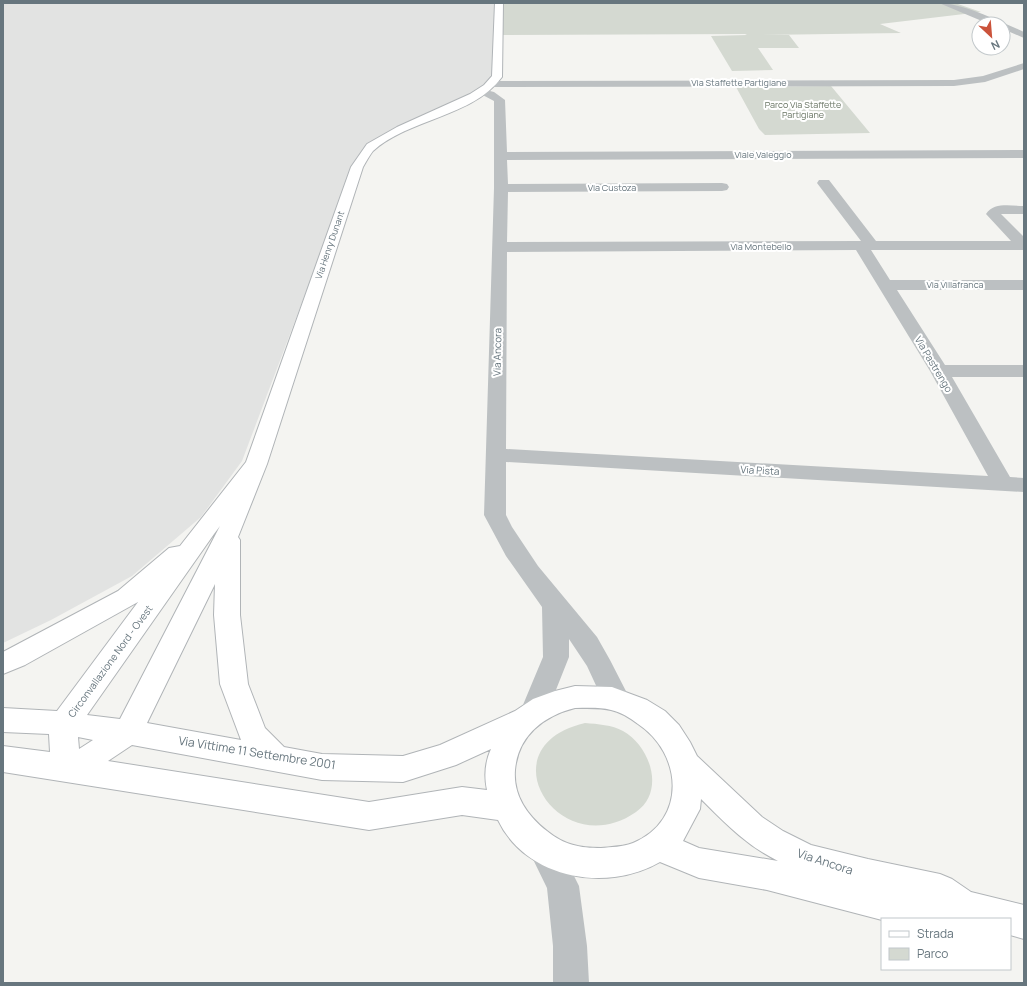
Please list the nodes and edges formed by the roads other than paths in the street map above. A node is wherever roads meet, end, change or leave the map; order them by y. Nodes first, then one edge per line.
1 (499, 3) edge
2 (943, 3) edge
3 (976, 16) edge
4 (1011, 29) edge
5 (1024, 34) edge
6 (1024, 66) edge
7 (487, 88) junction
8 (1024, 154) edge
9 (502, 156) junction
10 (824, 183) dead end
11 (501, 188) junction
12 (722, 188) dead end
13 (1024, 210) edge
14 (1021, 245) edge
15 (867, 246) junction
16 (499, 247) junction
17 (886, 285) junction
18 (1024, 285) edge
19 (939, 371) junction
20 (1024, 371) edge
21 (496, 455) junction
22 (256, 464) joint
23 (1014, 485) edge
24 (217, 531) junction
25 (555, 605) junction
26 (3, 663) edge
27 (616, 700) junction
28 (530, 715) junction
29 (3, 720) edge
30 (64, 724) junction
31 (128, 732) junction
32 (276, 758) junction
33 (3, 759) edge
34 (686, 765) junction
35 (68, 769) junction
36 (506, 807) junction
37 (657, 846) junction
38 (544, 849) junction
39 (963, 907) junction
40 (1008, 918) edge
41 (1011, 919) edge
42 (1024, 922) edge
43 (571, 983) edge

1 - 7 main road
2 - 3 street
4 - 5 street
6 - 7 street, Via Staffette Partigiane
7 - 9 street, Via Ancora
7 - 22 main road, Via Henry Dunant
8 - 9 street, Viale Valeggio
9 - 11 street, Via Ancora
10 - 15 street, Via Pastrengo
11 - 12 street, Via Custoza
11 - 16 street, Via Ancora
13 - 14 street
14 - 15 street, Via Montebello
15 - 16 street, Via Montebello
15 - 17 street, Via Pastrengo
16 - 21 street, Via Ancora
17 - 18 street, Via Villafranca
17 - 19 street, Via Pastrengo
19 - 20 street
19 - 23 street, Via Pastrengo
21 - 23 street, Via Pista
21 - 25 street, Via Ancora
22 - 24 main road, Circonvallazione Nord - Ovest
24 - 26 main road
24 - 30 main road, Circonvallazione Nord - Ovest
24 - 31 main road, Circonvallazione Nord - Ovest
24 - 32 main road, Circonvallazione Nord - Ovest
25 - 27 street, Via Ancora
25 - 28 street, Via Ancora
27 - 28 main road, Via Ancora
27 - 34 main road, Via Ancora
28 - 32 main road, Via Vittime 11 Settembre 2001
28 - 36 main road, Via Ancora
29 - 30 main road, Via Vittime 11 Settembre 2001
30 - 31 main road, Via Vittime 11 Settembre 2001
30 - 35 main road, Circonvallazione Nord - Ovest
31 - 32 main road, Via Vittime 11 Settembre 2001
31 - 35 main road, Circonvallazione Nord - Ovest
33 - 35 main road
34 - 37 main road, Via Ancora
34 - 39 main road, Via Ancora
35 - 36 main road
36 - 38 main road, Via Ancora
37 - 38 main road, Via Ancora
37 - 39 main road, Via Ancora
38 - 43 street, Via Ancora
39 - 40 main road, Via Ancora
41 - 42 main road, Via Ancora

